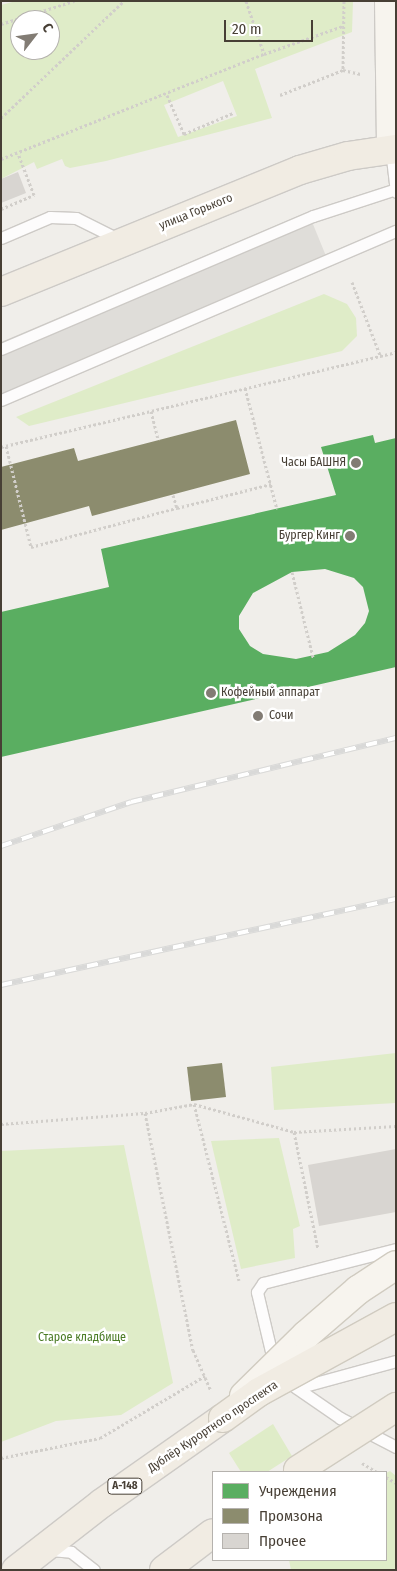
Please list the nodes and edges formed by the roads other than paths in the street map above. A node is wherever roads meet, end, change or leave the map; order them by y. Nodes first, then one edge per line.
1 (389, 1) edge
2 (393, 150) edge
3 (396, 190) edge
4 (396, 231) edge
5 (1, 238) edge
6 (124, 242) junction
7 (1, 292) edge
8 (1, 349) edge
9 (1, 400) edge
10 (396, 1249) edge
11 (396, 1265) edge
12 (396, 1317) edge
13 (396, 1360) edge
14 (296, 1388) junction
15 (396, 1408) edge
16 (223, 1418) junction
17 (396, 1446) edge
18 (296, 1471) edge
19 (212, 1534) edge
20 (22, 1566) edge
21 (94, 1570) edge
22 (164, 1570) edge

1 - 2 main road
2 - 3 lane
2 - 6 main road, улица Горького
3 - 8 lane
4 - 9 lane
5 - 6 lane
6 - 7 main road, улица Горького
10 - 14 lane
11 - 16 main road, А-148, bridge
12 - 16 main road, Дублёр Курортного проспекта / А-148, bridge
13 - 14 lane
14 - 17 lane
15 - 18 main road, bridge
16 - 20 main road, Дублёр Курортного проспекта / А-148
19 - 22 main road
20 - 21 lane, А-148

